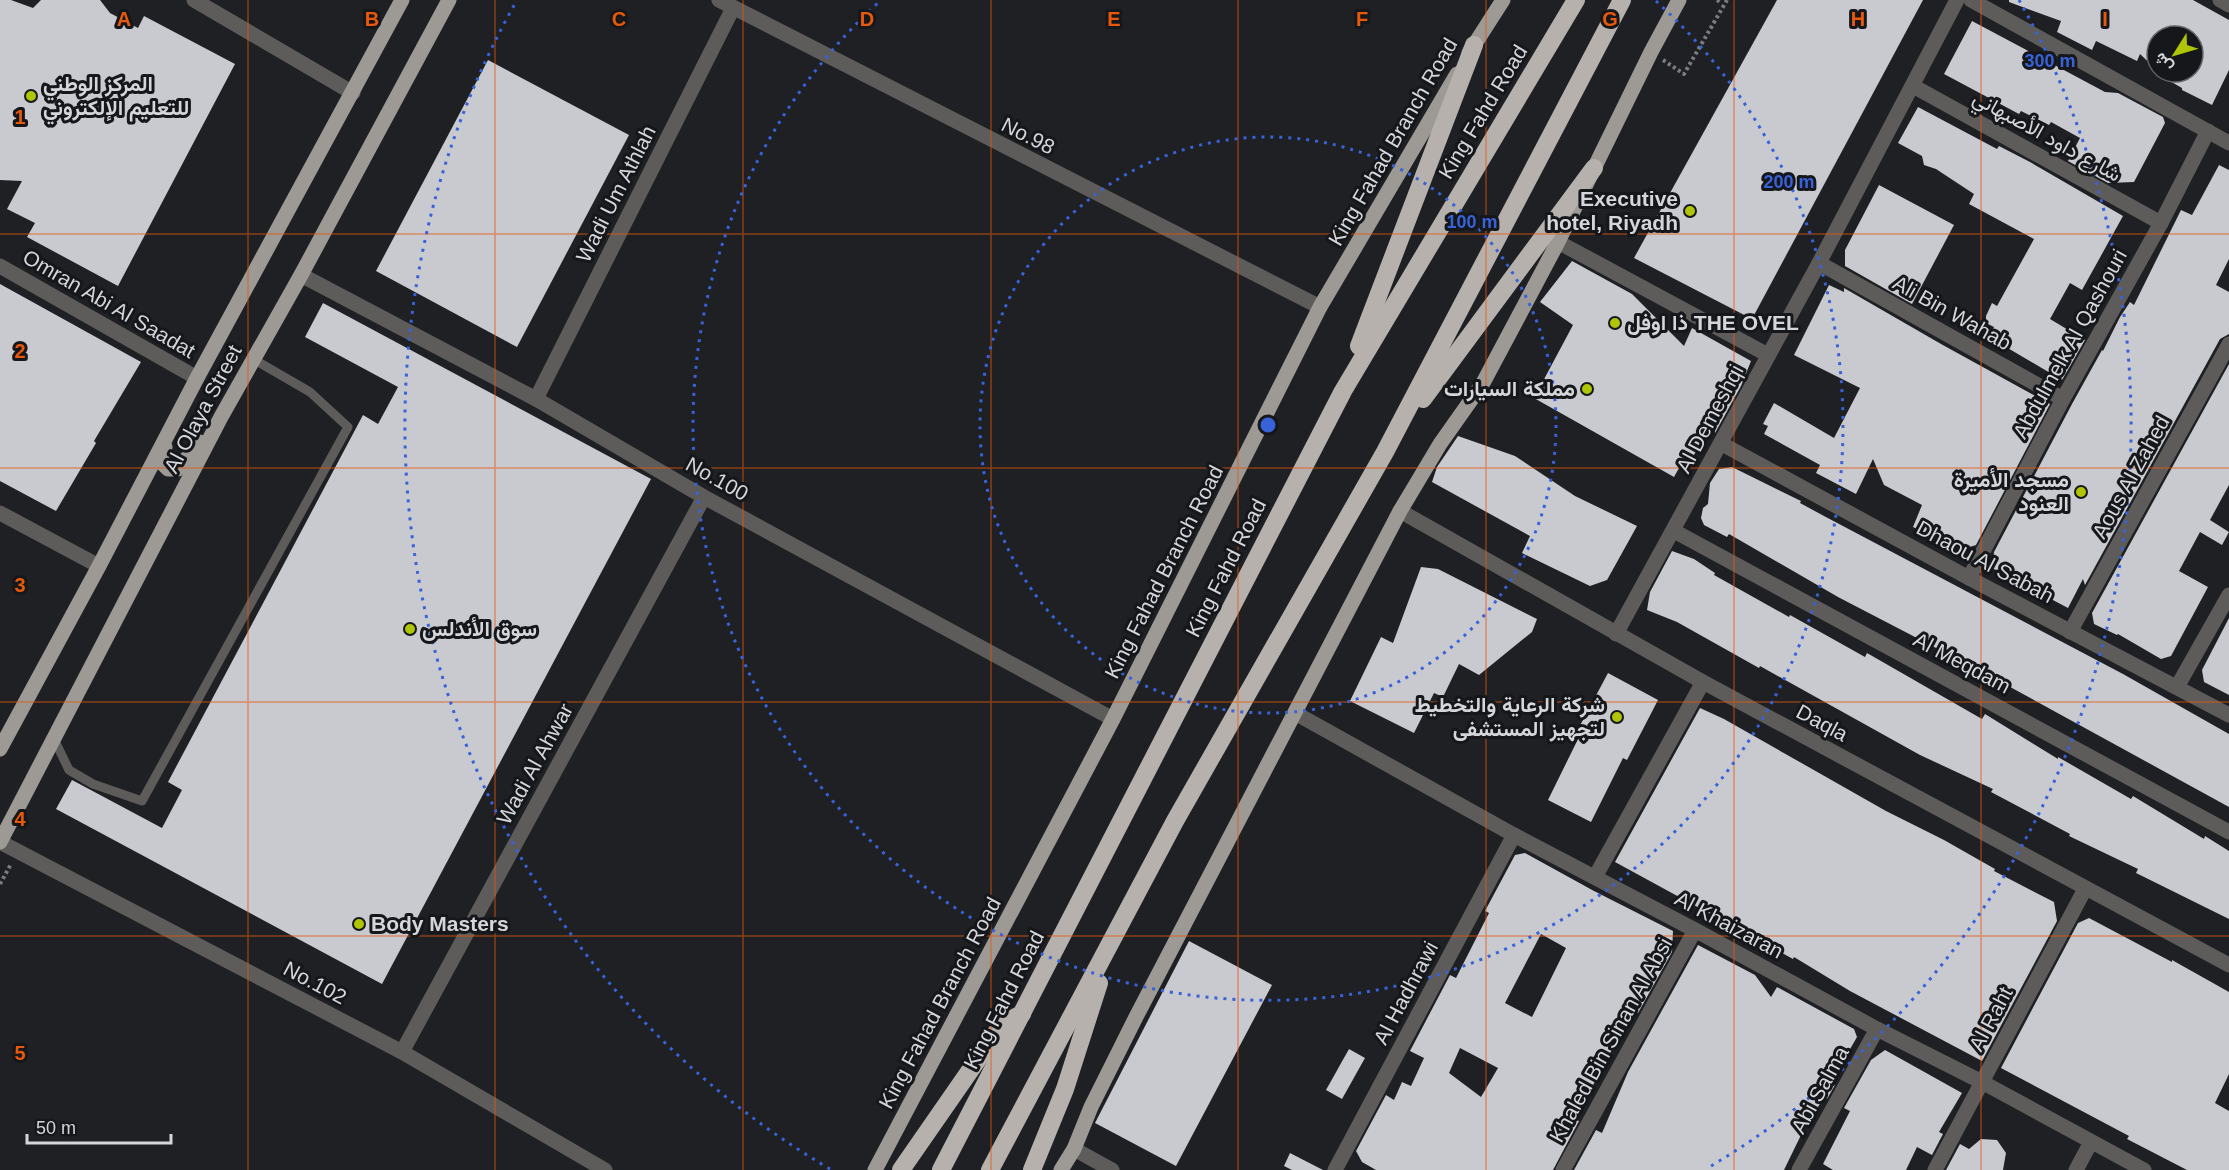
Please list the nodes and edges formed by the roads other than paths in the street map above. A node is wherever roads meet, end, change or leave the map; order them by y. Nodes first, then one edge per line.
1 (194, 0) edge
2 (402, 0) edge
3 (449, 0) edge
4 (719, 0) edge
5 (1503, 0) edge
6 (1576, 0) edge
7 (1622, 0) edge
8 (1679, 0) edge
9 (1957, 0) edge
10 (1971, 0) edge
11 (2220, 0) edge
12 (2229, 5) edge
13 (733, 8) junction
14 (1474, 45) junction
15 (1913, 86) junction
16 (353, 93) junction
17 (2208, 131) junction
18 (2229, 143) edge
19 (1594, 168) junction
20 (2161, 223) junction
21 (1558, 242) junction
22 (1819, 263) junction
23 (0, 266) edge
24 (301, 274) junction
25 (1320, 307) junction
26 (2229, 344) edge
27 (1768, 355) junction
28 (254, 358) junction
29 (197, 378) junction
30 (1343, 391) junction
31 (536, 399) junction
32 (2063, 399) junction
33 (178, 414) junction
34 (221, 417) junction
35 (1722, 444) junction
36 (1385, 452) junction
37 (704, 497) junction
38 (1400, 511) junction
39 (0, 513) edge
40 (1674, 531) junction
41 (99, 566) junction
42 (1969, 578) junction
43 (2229, 595) edge
44 (2070, 632) junction
45 (1616, 634) junction
46 (1703, 682) junction
47 (2177, 687) junction
48 (1295, 713) junction
49 (2229, 715) edge
50 (1113, 719) junction
51 (54, 739) junction
52 (0, 749) edge
53 (2229, 832) edge
54 (1514, 835) junction
55 (0, 842) edge
56 (1595, 877) junction
57 (2085, 889) junction
58 (1695, 930) junction
59 (1115, 935) junction
60 (2229, 965) edge
61 (1022, 1014) junction
62 (1877, 1029) junction
63 (402, 1052) junction
64 (1982, 1082) junction
65 (2091, 1142) junction
66 (1074, 1149) junction
67 (1340, 1168) edge
68 (605, 1170) edge
69 (875, 1170) edge
70 (902, 1170) edge
71 (941, 1170) edge
72 (990, 1170) edge
73 (1032, 1170) edge
74 (1061, 1170) edge
75 (1112, 1170) edge
76 (1563, 1170) edge
77 (1799, 1170) edge
78 (1935, 1170) edge
79 (2076, 1170) edge
80 (2144, 1170) edge

1 - 16 street
2 - 16 main road, Al Olaya Street
3 - 24 main road, Al Olaya Street
4 - 13 street, No.98
5 - 14 main road, King Fahad Branch Road
6 - 30 highway, King Fahd Road
7 - 36 highway
8 - 19 main road
9 - 15 street, Al Demeshqi
10 - 17 street
11 - 12 street
13 - 25 street, No.98
13 - 31 street, Wadi Um Athlah
14 - 25 main road, King Fahad Branch Road
14 - 30 highway
15 - 20 street, شارع داود الأصبهاني
15 - 22 street, Al Demeshqi
16 - 29 main road, Al Olaya Street
17 - 18 street
17 - 20 street, Abdulmelk Al Qashouri
19 - 21 main road
19 - 36 highway
20 - 32 street, Abdulmelk Al Qashouri
21 - 27 street
21 - 38 main road
22 - 27 street, Al Demeshqi
22 - 32 street, Ali Bin Wahab
23 - 29 street, Omran Abi Al Saadat
24 - 28 main road, Al Olaya Street
24 - 31 street, No.100
25 - 50 main road, King Fahad Branch Road
26 - 44 street, Aous Al Zahed
27 - 35 street, Al Demeshqi
28 - 34 main road, Al Olaya Street
28 - 51 lane
29 - 33 main road, Al Olaya Street
30 - 61 highway, King Fahd Road
31 - 37 street, No.100
32 - 42 street, Abdulmelk Al Qashouri
33 - 34 main road
33 - 41 main road, Al Olaya Street
34 - 51 main road, Al Olaya Street
35 - 40 street, Al Demeshqi
35 - 42 street, Dhaou Al Sabah
36 - 59 highway
37 - 50 street, No.100
37 - 63 street, Wadi Al Ahwar
38 - 45 street, Daqla
38 - 48 main road
39 - 41 street
40 - 45 street, Al Demeshqi
40 - 53 street, Al Meqdam
41 - 52 main road, Al Olaya Street
42 - 44 street, Dhaou Al Sabah
43 - 47 street
44 - 47 street, Dhaou Al Sabah
45 - 46 street, Daqla
46 - 56 street
46 - 57 street, Daqla
47 - 49 street, Dhaou Al Sabah
48 - 54 street, Al Khaizaran
48 - 66 main road
50 - 69 main road, King Fahad Branch Road
51 - 55 main road, Al Olaya Street
54 - 56 street, Al Khaizaran
54 - 67 street, Al Hadhrawi
55 - 63 street, No.102
56 - 58 street, Al Khaizaran
57 - 60 street, Daqla
57 - 64 street, Al Raht
58 - 62 street, Al Khaizaran
58 - 76 street, Khaled Bin Sinan Al Absi
59 - 72 highway
59 - 73 highway
61 - 70 highway
61 - 71 highway, King Fahd Road
62 - 64 street, Al Khaizaran
62 - 77 street, Abi Salma
63 - 68 street, No.102
64 - 65 street, Al Khaizaran
64 - 78 street, Al Raht
65 - 79 street
65 - 80 street, Al Khaizaran
66 - 74 main road
66 - 75 street

